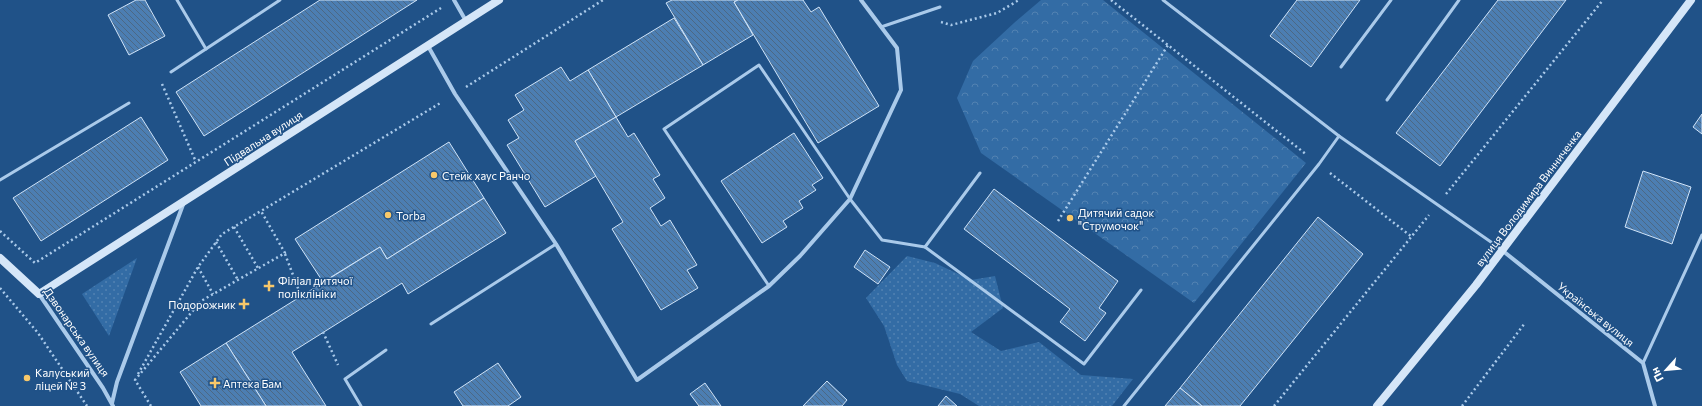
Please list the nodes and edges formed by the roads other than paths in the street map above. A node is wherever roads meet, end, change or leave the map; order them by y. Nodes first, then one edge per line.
1 (177, 0) edge
2 (280, 0) edge
3 (454, 0) edge
4 (499, 0) edge
5 (861, 0) edge
6 (1163, 0) edge
7 (1391, 0) edge
8 (1459, 0) edge
9 (1691, 0) edge
10 (940, 7) dead end
11 (466, 21) junction
12 (881, 27) junction
13 (428, 46) junction
14 (206, 49) junction
15 (1341, 67) dead end
16 (171, 72) road end
17 (1387, 100) dead end
18 (129, 103) dead end
19 (1339, 136) junction
20 (980, 173) dead end
21 (0, 180) edge
22 (850, 199) junction
23 (184, 202) junction
24 (1702, 235) edge
25 (556, 244) junction
26 (925, 247) junction
27 (1503, 251) junction
28 (0, 258) edge
29 (769, 286) junction
30 (1140, 290) dead end
31 (39, 294) junction
32 (431, 324) dead end
33 (386, 350) dead end
34 (1643, 363) junction
35 (113, 405) edge
36 (361, 406) edge
37 (1124, 406) edge
38 (1377, 406) edge
39 (1655, 406) edge

1 - 14 lane
2 - 14 lane
3 - 11 street
4 - 11 main road, Підвальна вулиця
5 - 12 street
6 - 19 lane
7 - 15 lane
8 - 17 lane
9 - 27 main road, вулиця Володимира Винниченка
10 - 12 lane
11 - 13 main road, Підвальна вулиця
12 - 22 street
13 - 23 main road, Підвальна вулиця
13 - 25 street
14 - 16 lane
18 - 21 lane
19 - 27 lane
19 - 37 lane
20 - 26 lane
22 - 26 lane
22 - 29 street
22 - 29 lane
23 - 31 main road, Підвальна вулиця
23 - 35 street
24 - 34 lane
25 - 29 street
25 - 32 lane
26 - 30 lane
27 - 34 street, Українська вулиця
27 - 38 main road, вулиця Володимира Винниченка
28 - 31 main road, Дзвонарська вулиця
31 - 35 street, Дзвонарська вулиця
33 - 36 lane
34 - 39 street

